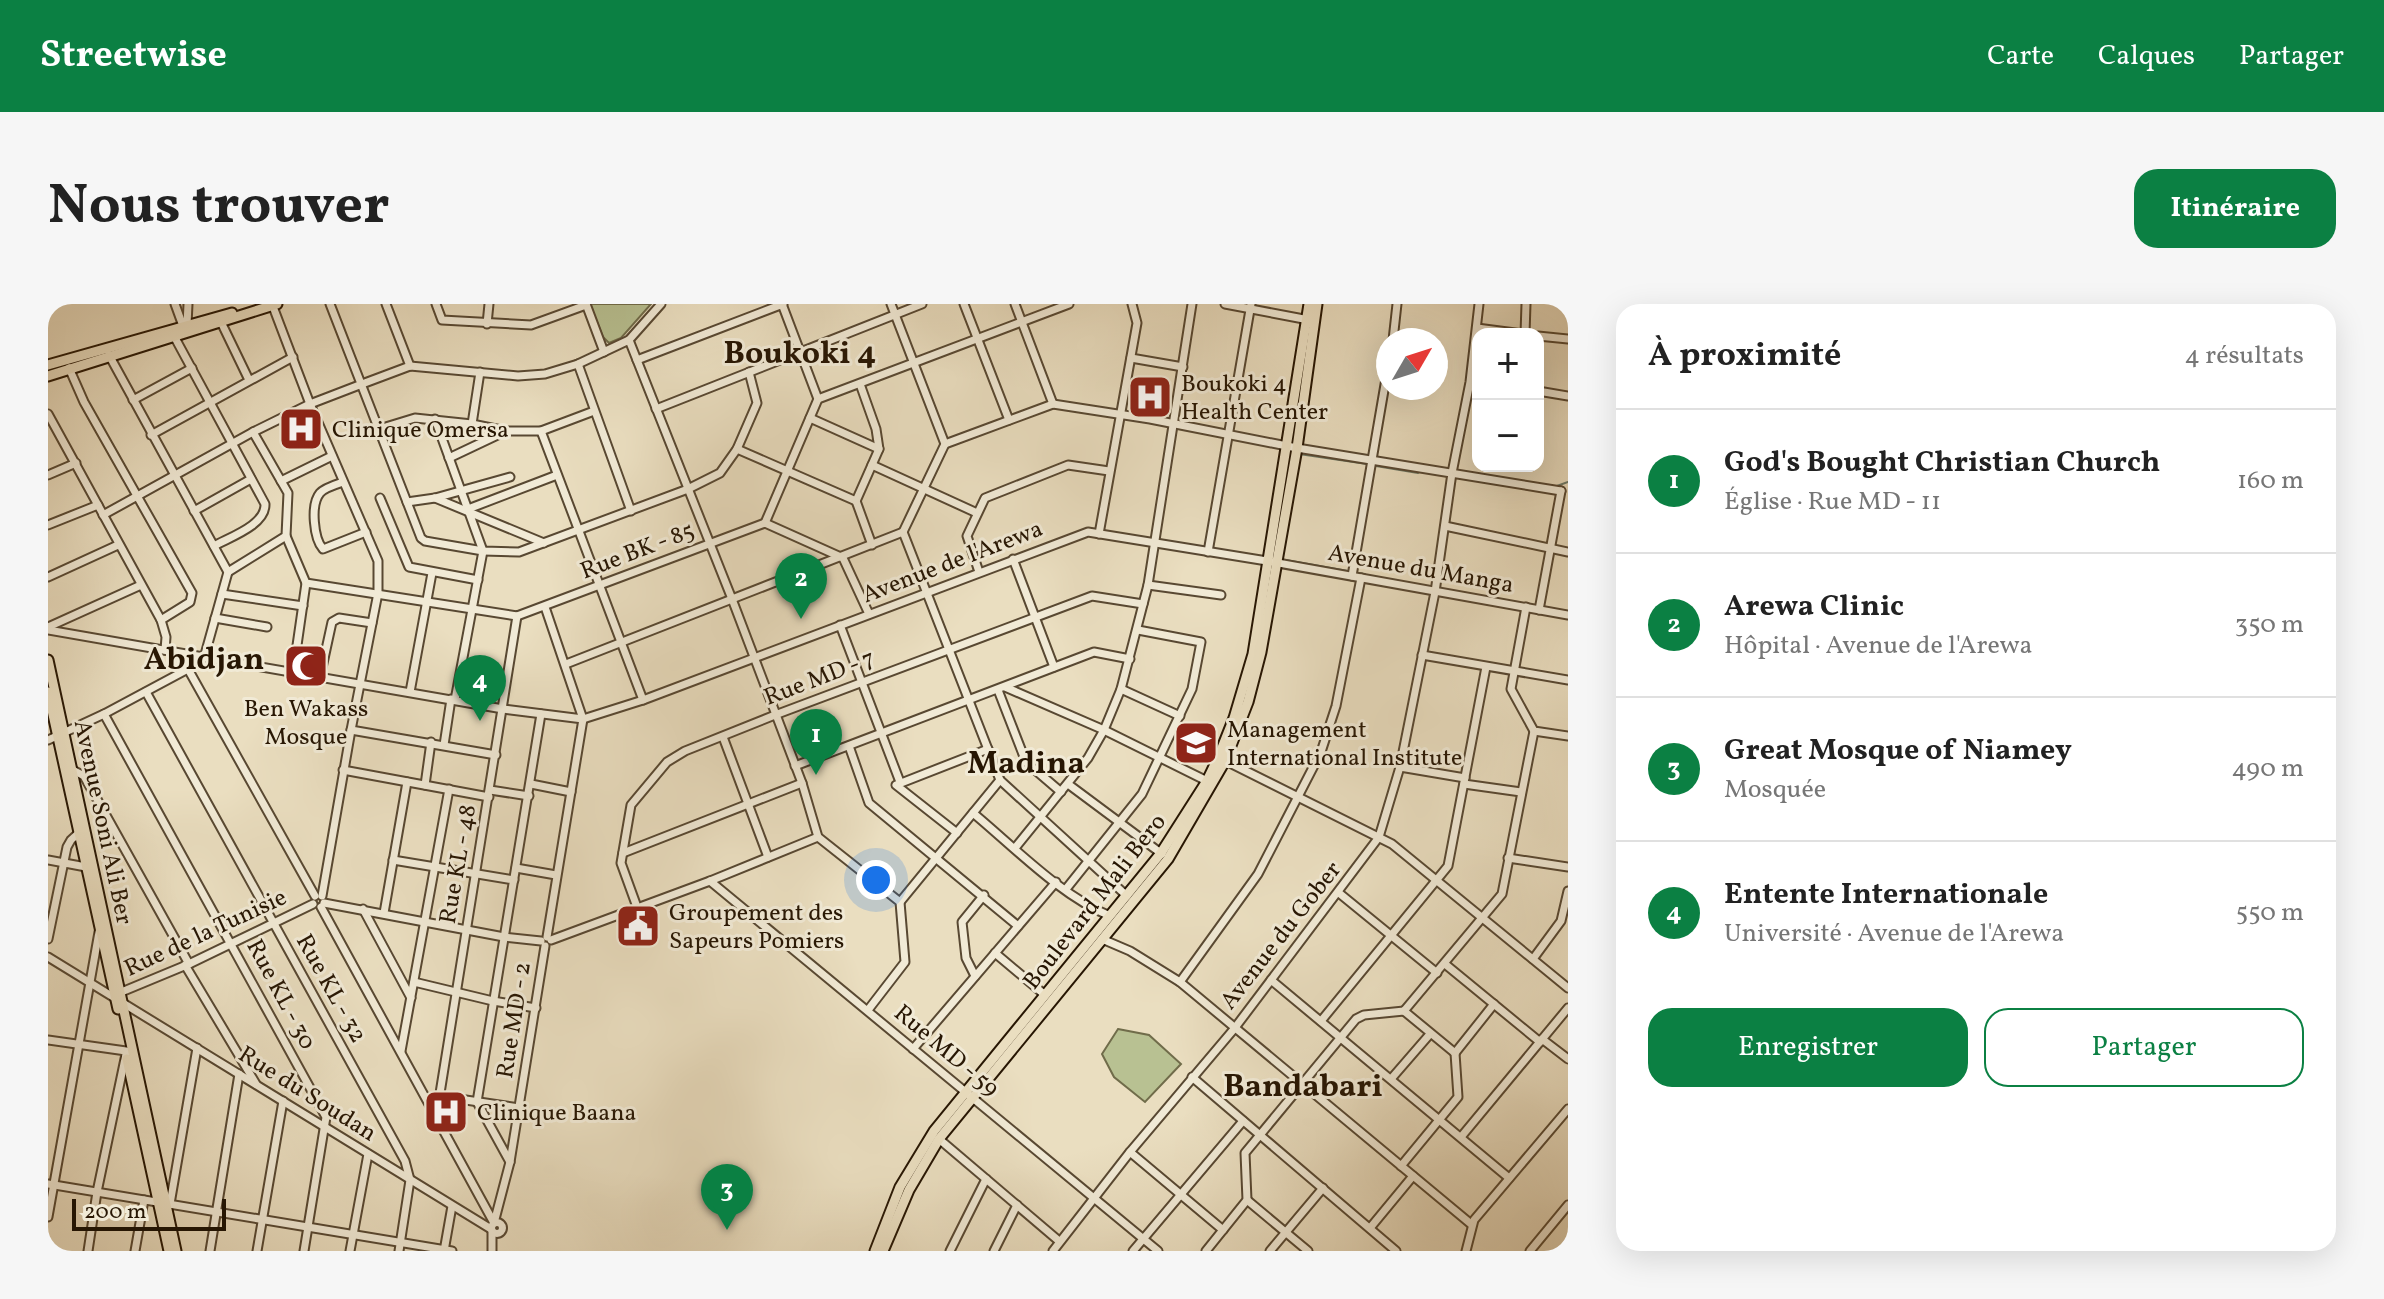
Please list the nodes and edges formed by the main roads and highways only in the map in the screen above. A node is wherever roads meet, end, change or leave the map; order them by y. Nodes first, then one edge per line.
1 (273, 304) edge
2 (1309, 304) edge
3 (1317, 304) edge
4 (1312, 321) junction
5 (54, 369) edge
6 (48, 660) edge
7 (48, 692) edge
8 (57, 736) edge
9 (1222, 759) junction
10 (81, 829) junction
11 (1165, 856) junction
12 (102, 928) junction
13 (1027, 1023) junction
14 (124, 1026) junction
15 (969, 1095) junction
16 (164, 1203) junction
17 (169, 1251) edge
18 (176, 1251) edge
19 (875, 1251) edge
20 (883, 1251) edge

1 - 5 main road
1 - 5 main road
2 - 4 main road, Boulevard Mali Bero
3 - 4 main road, Boulevard Mali Bero
4 - 9 main road, Boulevard Mali Bero
6 - 8 main road, Avenue Soni Ali Ber
7 - 8 main road, Avenue Soni Ali Ber
8 - 10 main road, Avenue Soni Ali Ber
8 - 10 main road, Avenue Soni Ali Ber
9 - 11 main road, Boulevard Mali Bero
9 - 11 main road, Boulevard Mali Bero
10 - 12 main road, Avenue Soni Ali Ber
10 - 12 main road, Avenue Soni Ali Ber
11 - 13 main road, Boulevard Mali Bero
11 - 13 main road, Boulevard Mali Bero
12 - 14 main road, Avenue Soni Ali Ber
13 - 15 main road, Boulevard Mali Bero
14 - 16 main road
14 - 16 main road
15 - 19 main road, Boulevard Mali Bero
15 - 20 main road, Boulevard Mali Bero
16 - 17 main road
16 - 18 main road

